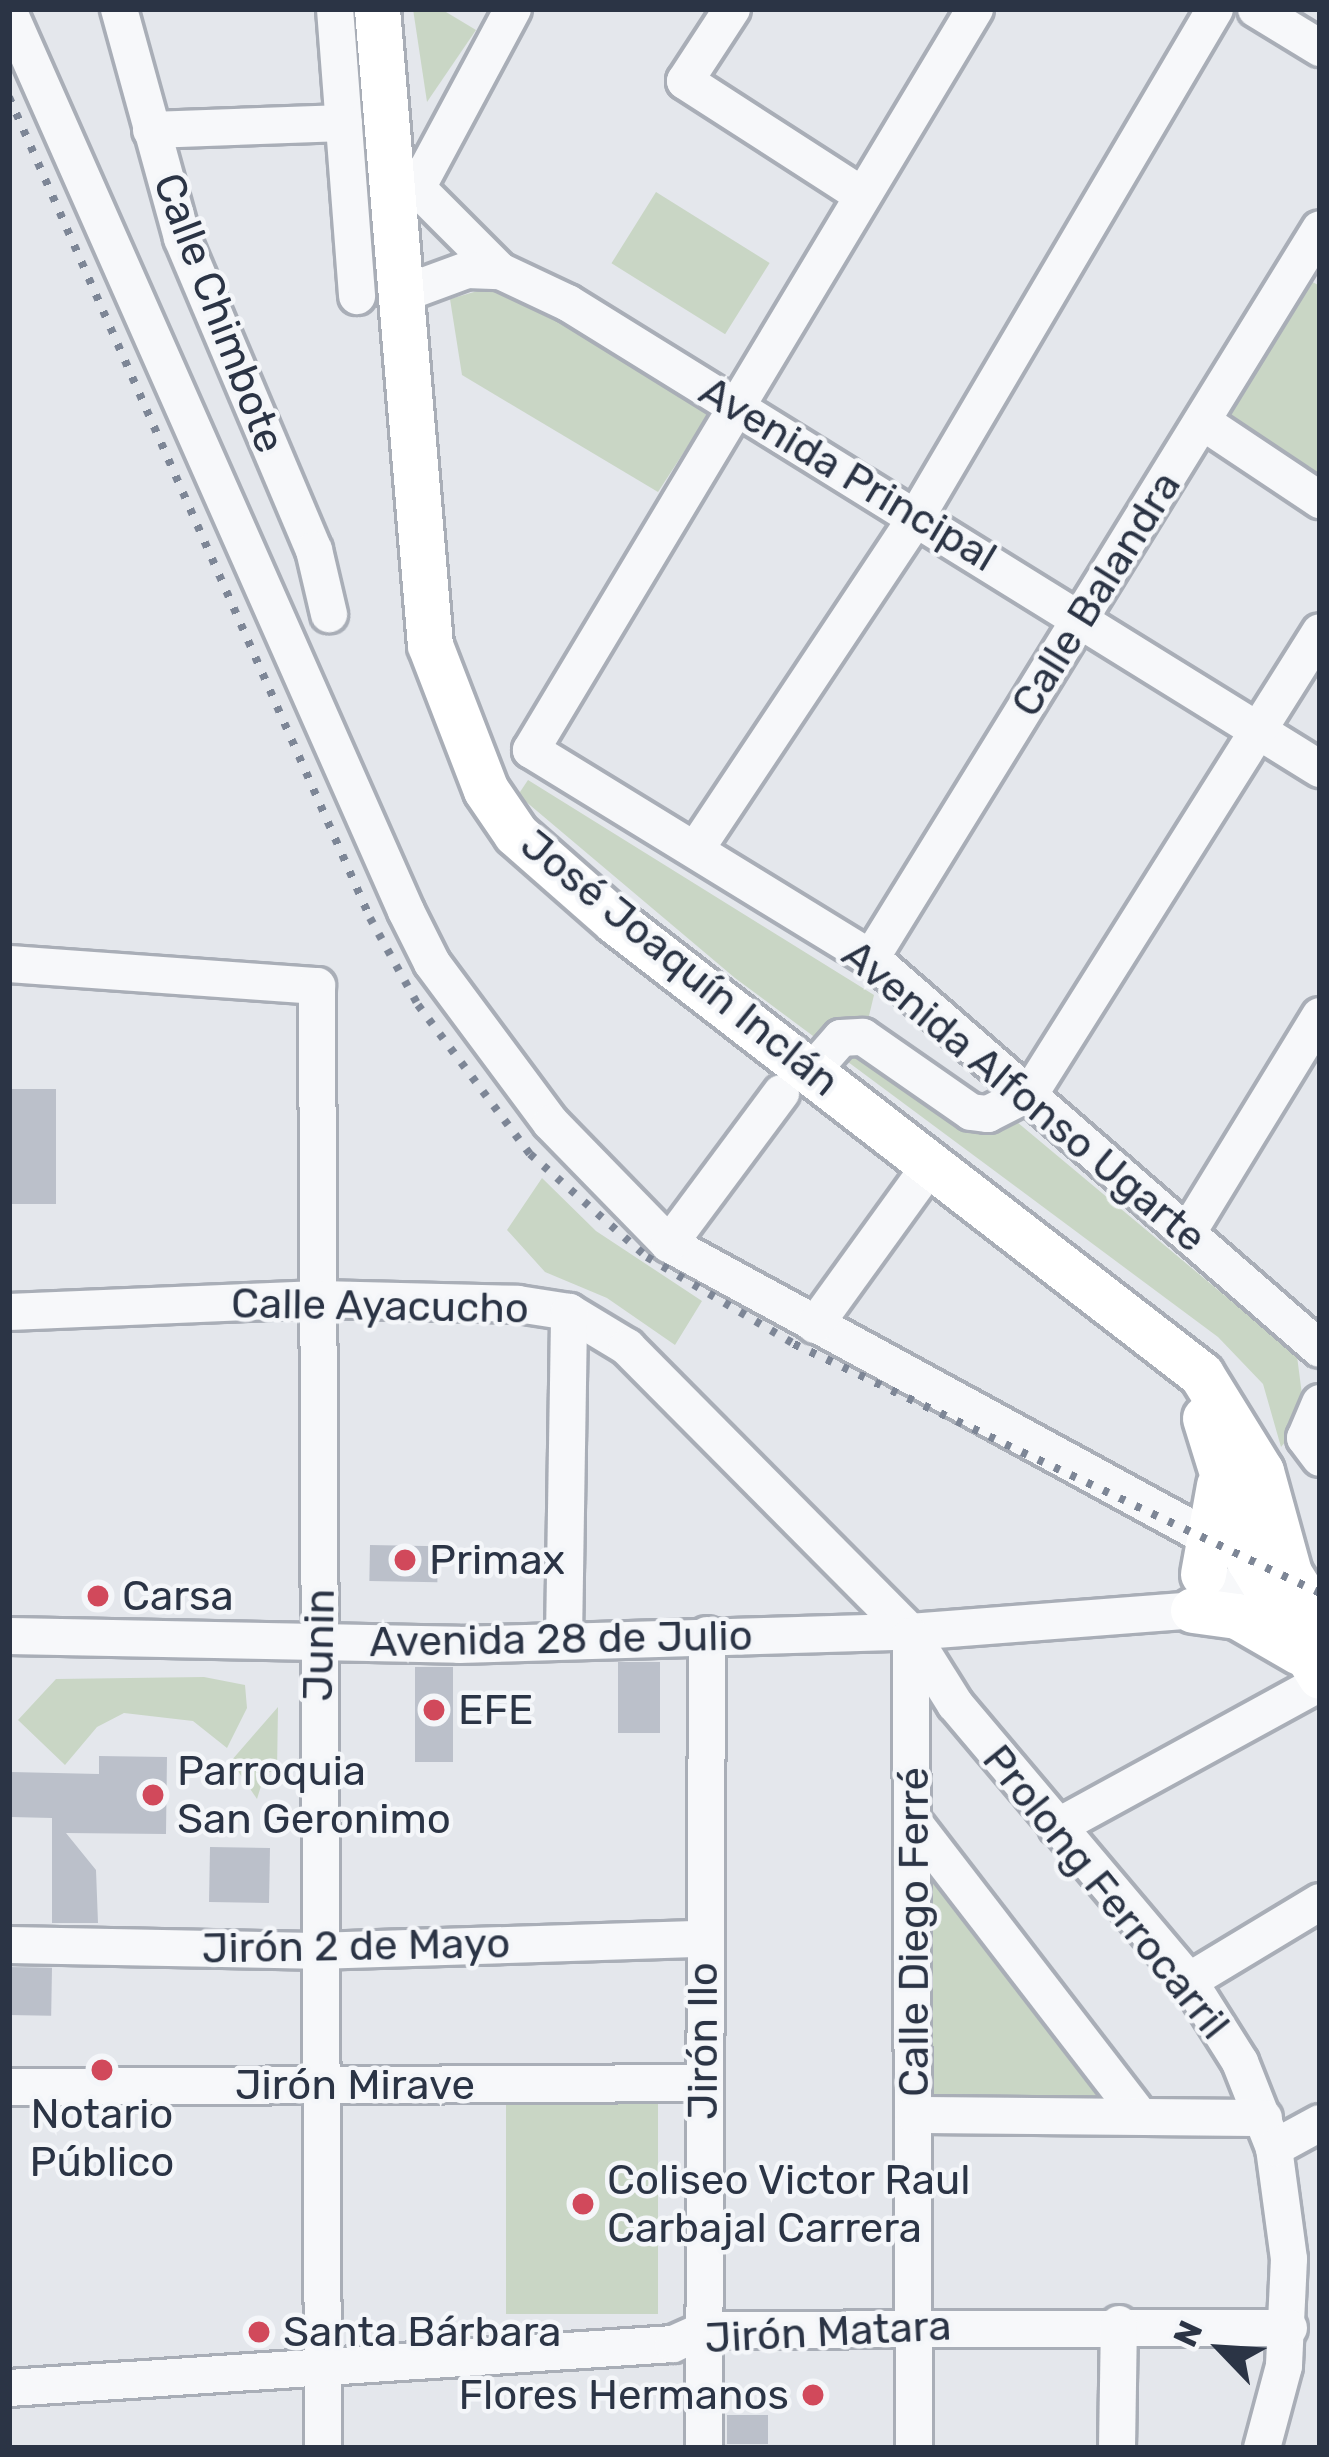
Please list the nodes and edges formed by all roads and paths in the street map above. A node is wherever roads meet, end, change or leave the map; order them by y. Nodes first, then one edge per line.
1 (119, 9) edge
2 (335, 9) edge
3 (377, 9) edge
4 (513, 9) edge
5 (732, 9) edge
6 (975, 9) edge
7 (1215, 9) edge
8 (1256, 9) edge
9 (9, 12) edge
10 (1320, 48) edge
11 (344, 123) junction
12 (151, 130) junction
13 (404, 175) junction
14 (862, 195) junction
15 (1320, 229) edge
16 (500, 271) junction
17 (380, 295) junction
18 (734, 405) junction
19 (1203, 422) junction
20 (1320, 500) edge
21 (917, 516) junction
22 (329, 614) dead end
23 (1082, 618) junction
24 (1320, 632) edge
25 (1261, 732) junction
26 (1320, 769) edge
27 (696, 849) junction
28 (871, 958) junction
29 (9, 964) edge
30 (1320, 1016) edge
31 (796, 1082) junction
32 (1031, 1092) junction
33 (932, 1162) junction
34 (1188, 1232) junction
35 (669, 1244) junction
36 (319, 1299) junction
37 (9, 1312) edge
38 (569, 1312) junction
39 (815, 1325) junction
40 (1320, 1349) edge
41 (1167, 1354) junction
42 (1320, 1402) edge
43 (1312, 1448) edge
44 (1222, 1458) junction
45 (1203, 1573) junction
46 (1287, 1574) edge
47 (910, 1632) junction
48 (707, 1635) junction
49 (9, 1636) edge
50 (564, 1638) junction
51 (319, 1644) junction
52 (1316, 1659) edge
53 (1057, 1827) junction
54 (918, 1828) junction
55 (1320, 1901) edge
56 (703, 1939) junction
57 (9, 1945) edge
58 (315, 1951) junction
59 (1189, 1981) junction
60 (702, 2083) junction
61 (320, 2086) junction
62 (9, 2087) edge
63 (914, 2115) junction
64 (1138, 2115) junction
65 (1320, 2123) edge
66 (1269, 2133) junction
67 (1119, 2324) junction
68 (914, 2325) junction
69 (704, 2330) junction
70 (1305, 2337) edge
71 (325, 2368) junction
72 (9, 2388) edge
73 (323, 2448) edge
74 (704, 2448) edge
75 (914, 2448) edge
76 (1117, 2448) edge
77 (1262, 2448) edge

1 - 12 street, Calle Chimbote
2 - 11 street
3 - 13 main road, José Joaquín Inclán
4 - 13 street
5 - 14 street
6 - 14 street
7 - 21 street
8 - 10 street
9 - 35 street
11 - 12 street
11 - 17 street
12 - 22 street, Calle Chimbote
13 - 16 street, Avenida Principal
13 - 17 main road, José Joaquín Inclán
14 - 18 street
15 - 19 street, Calle Balandra
16 - 17 street
16 - 18 street, Avenida Principal
17 - 31 main road, José Joaquín Inclán
18 - 21 street, Avenida Principal
18 - 27 street, Avenida Alfonso Ugarte
19 - 20 street
19 - 23 street, Calle Balandra
21 - 23 street, Avenida Principal
21 - 27 street
23 - 25 street, Avenida Principal
23 - 28 street, Calle Balandra
24 - 25 street
25 - 26 street, Avenida Principal
25 - 32 street
27 - 28 street, Avenida Alfonso Ugarte
28 - 32 street, Avenida Alfonso Ugarte
29 - 36 street, Junin
30 - 34 street
31 - 32 street
31 - 33 main road, José Joaquín Inclán
31 - 35 street
32 - 34 street, Avenida Alfonso Ugarte
33 - 39 street
33 - 41 main road, José Joaquín Inclán
34 - 40 street, Avenida Alfonso Ugarte
35 - 39 street
36 - 37 street, Calle Ayacucho
36 - 38 street, Calle Ayacucho
36 - 51 street, Junin
38 - 47 street, Calle Ayacucho
38 - 50 street
39 - 45 street
41 - 44 main road, José Joaquín Inclán
41 - 46 main road, José Joaquín Inclán
42 - 43 street
44 - 45 main road
44 - 46 main road, José Joaquín Inclán
45 - 46 street, Avenida 28 de Julio
45 - 47 street, Avenida 28 de Julio
45 - 52 main road
46 - 52 main road
47 - 48 street, Avenida 28 de Julio
47 - 53 street, Prolong Ferrocarril
47 - 54 street, Calle Diego Ferré
48 - 50 street, Avenida 28 de Julio
48 - 56 street, Jirón Ilo
49 - 51 street, Avenida 28 de Julio
50 - 51 street, Avenida 28 de Julio
51 - 58 street, Junin
52 - 53 street
53 - 59 street, Prolong Ferrocarril
54 - 63 street, Calle Diego Ferré
54 - 64 street
55 - 59 street
56 - 58 street, Jirón 2 de Mayo
56 - 60 street, Jirón Ilo
57 - 58 street, Jirón 2 de Mayo
58 - 61 street, Junin
59 - 66 street, Prolong Ferrocarril
60 - 61 street, Jirón Mirave
60 - 69 street, Jirón Ilo
61 - 62 street, Jirón Mirave
61 - 71 street, Junin
63 - 64 street
63 - 68 street, Calle Diego Ferré
64 - 66 street
65 - 66 street
66 - 70 street, Prolong Ferrocarril
67 - 68 street, Jirón Matara
67 - 70 street, Jirón Matara
67 - 76 street
68 - 69 street, Jirón Matara
68 - 75 street, Calle Diego Ferré
69 - 71 street, Jirón Matara
69 - 74 street, Jirón Ilo
70 - 77 street, Prolong Ferrocarril
71 - 72 street, Jirón Matara
71 - 73 street, Junin

